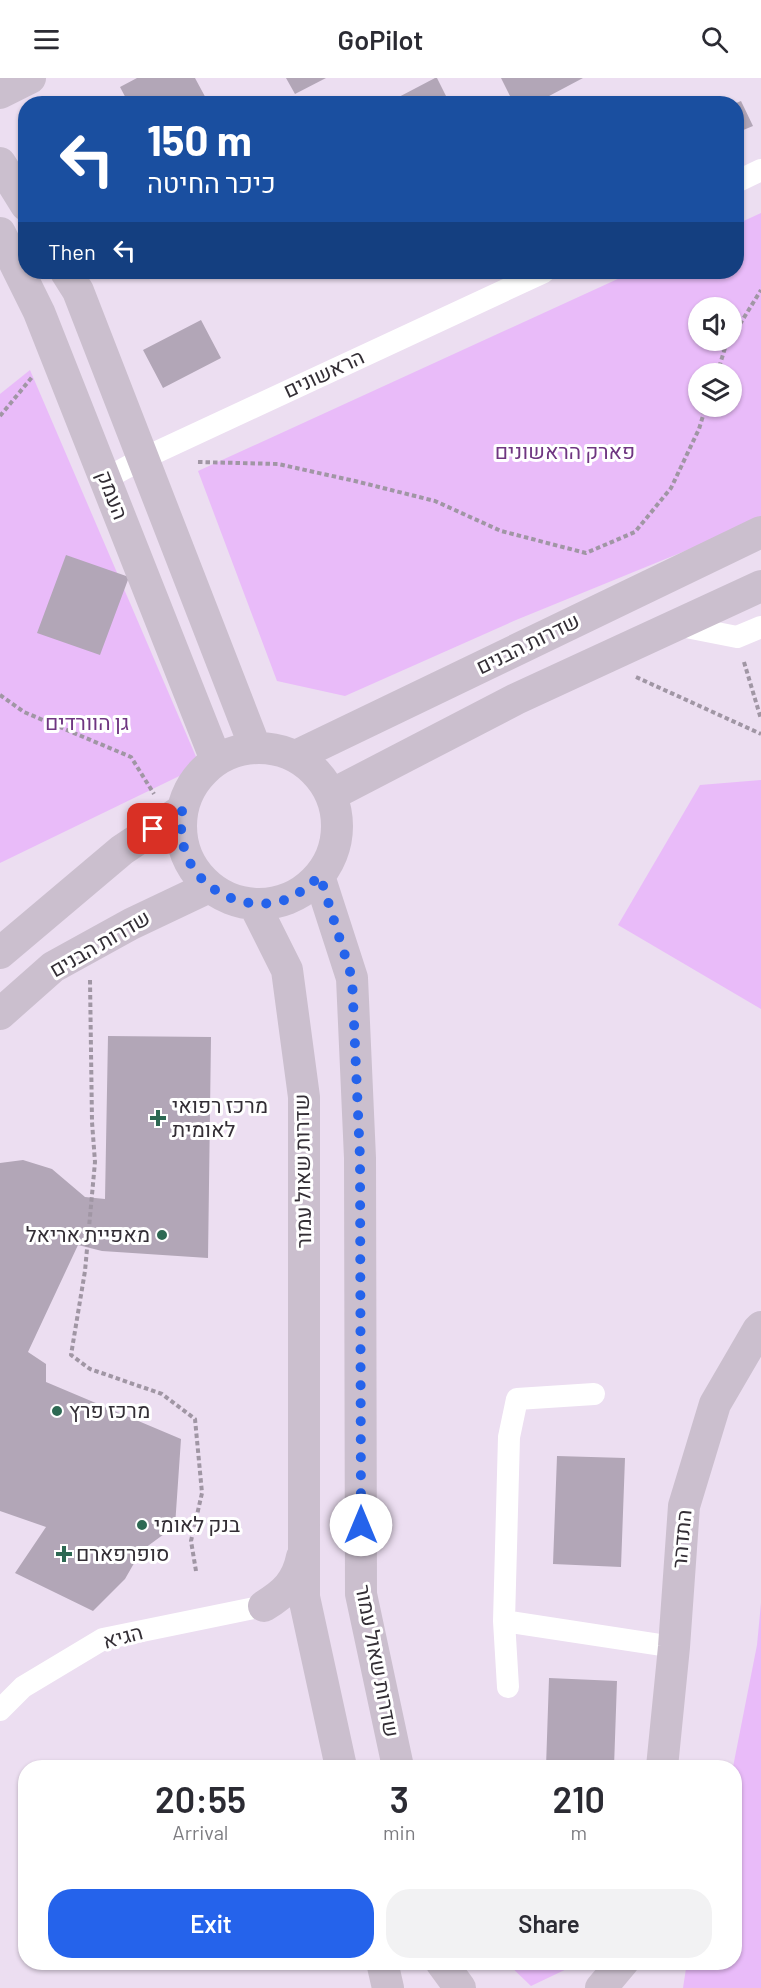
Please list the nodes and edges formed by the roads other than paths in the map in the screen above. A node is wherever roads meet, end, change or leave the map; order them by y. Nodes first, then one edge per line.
1 (30, 78) edge
2 (0, 93) edge
3 (0, 163) edge
4 (761, 170) edge
5 (744, 178) edge
6 (18, 192) edge
7 (0, 234) edge
8 (18, 270) edge
9 (22, 279) edge
10 (70, 279) edge
11 (529, 279) edge
12 (144, 458) junction
13 (105, 479) junction
14 (761, 532) edge
15 (761, 586) edge
16 (676, 625) junction
17 (761, 627) edge
18 (255, 747) junction
19 (296, 756) junction
20 (216, 760) junction
21 (331, 795) junction
22 (176, 815) junction
23 (320, 876) junction
24 (209, 887) junction
25 (254, 904) junction
26 (0, 953) edge
27 (0, 1014) edge
28 (761, 1328) edge
29 (594, 1394) dead end
30 (305, 1544) junction
31 (264, 1606) junction
32 (504, 1621) junction
33 (312, 1629) junction
34 (674, 1647) junction
35 (508, 1687) dead end
36 (0, 1710) edge
37 (340, 1760) edge
38 (397, 1760) edge
39 (663, 1760) edge
40 (384, 1970) edge
41 (442, 1970) edge
42 (446, 1970) edge
43 (616, 1970) edge
44 (631, 1970) edge
45 (388, 1988) edge
46 (448, 1988) edge
47 (460, 1988) edge
48 (601, 1988) edge
49 (624, 1988) edge

1 - 2 main road
3 - 6 main road
4 - 5 street
7 - 8 main road, העמק
9 - 13 main road, העמק
10 - 12 main road, העמק
11 - 12 street, הראשונים
12 - 13 street, הראשונים
12 - 18 main road, העמק
13 - 20 main road, העמק
14 - 19 main road, שדרות הבנים
15 - 16 main road
16 - 17 street
16 - 21 main road
18 - 19 main road
18 - 20 main road
19 - 21 main road
20 - 22 main road
21 - 23 main road
22 - 24 main road
22 - 26 main road
23 - 25 main road
23 - 38 main road, שדרות שאול עמור
24 - 25 main road
24 - 27 main road, שדרות הבנים
25 - 30 main road, שדרות שאול עמור
28 - 34 main road, התדהר
29 - 32 street
30 - 31 main road
30 - 33 main road, שדרות שאול עמור
31 - 33 main road
31 - 36 street, הגיא
32 - 34 street
32 - 35 street
33 - 37 main road, שדרות שאול עמור
34 - 39 main road, התדהר
40 - 45 main road
41 - 46 main road
42 - 47 main road
43 - 48 main road
44 - 49 main road

